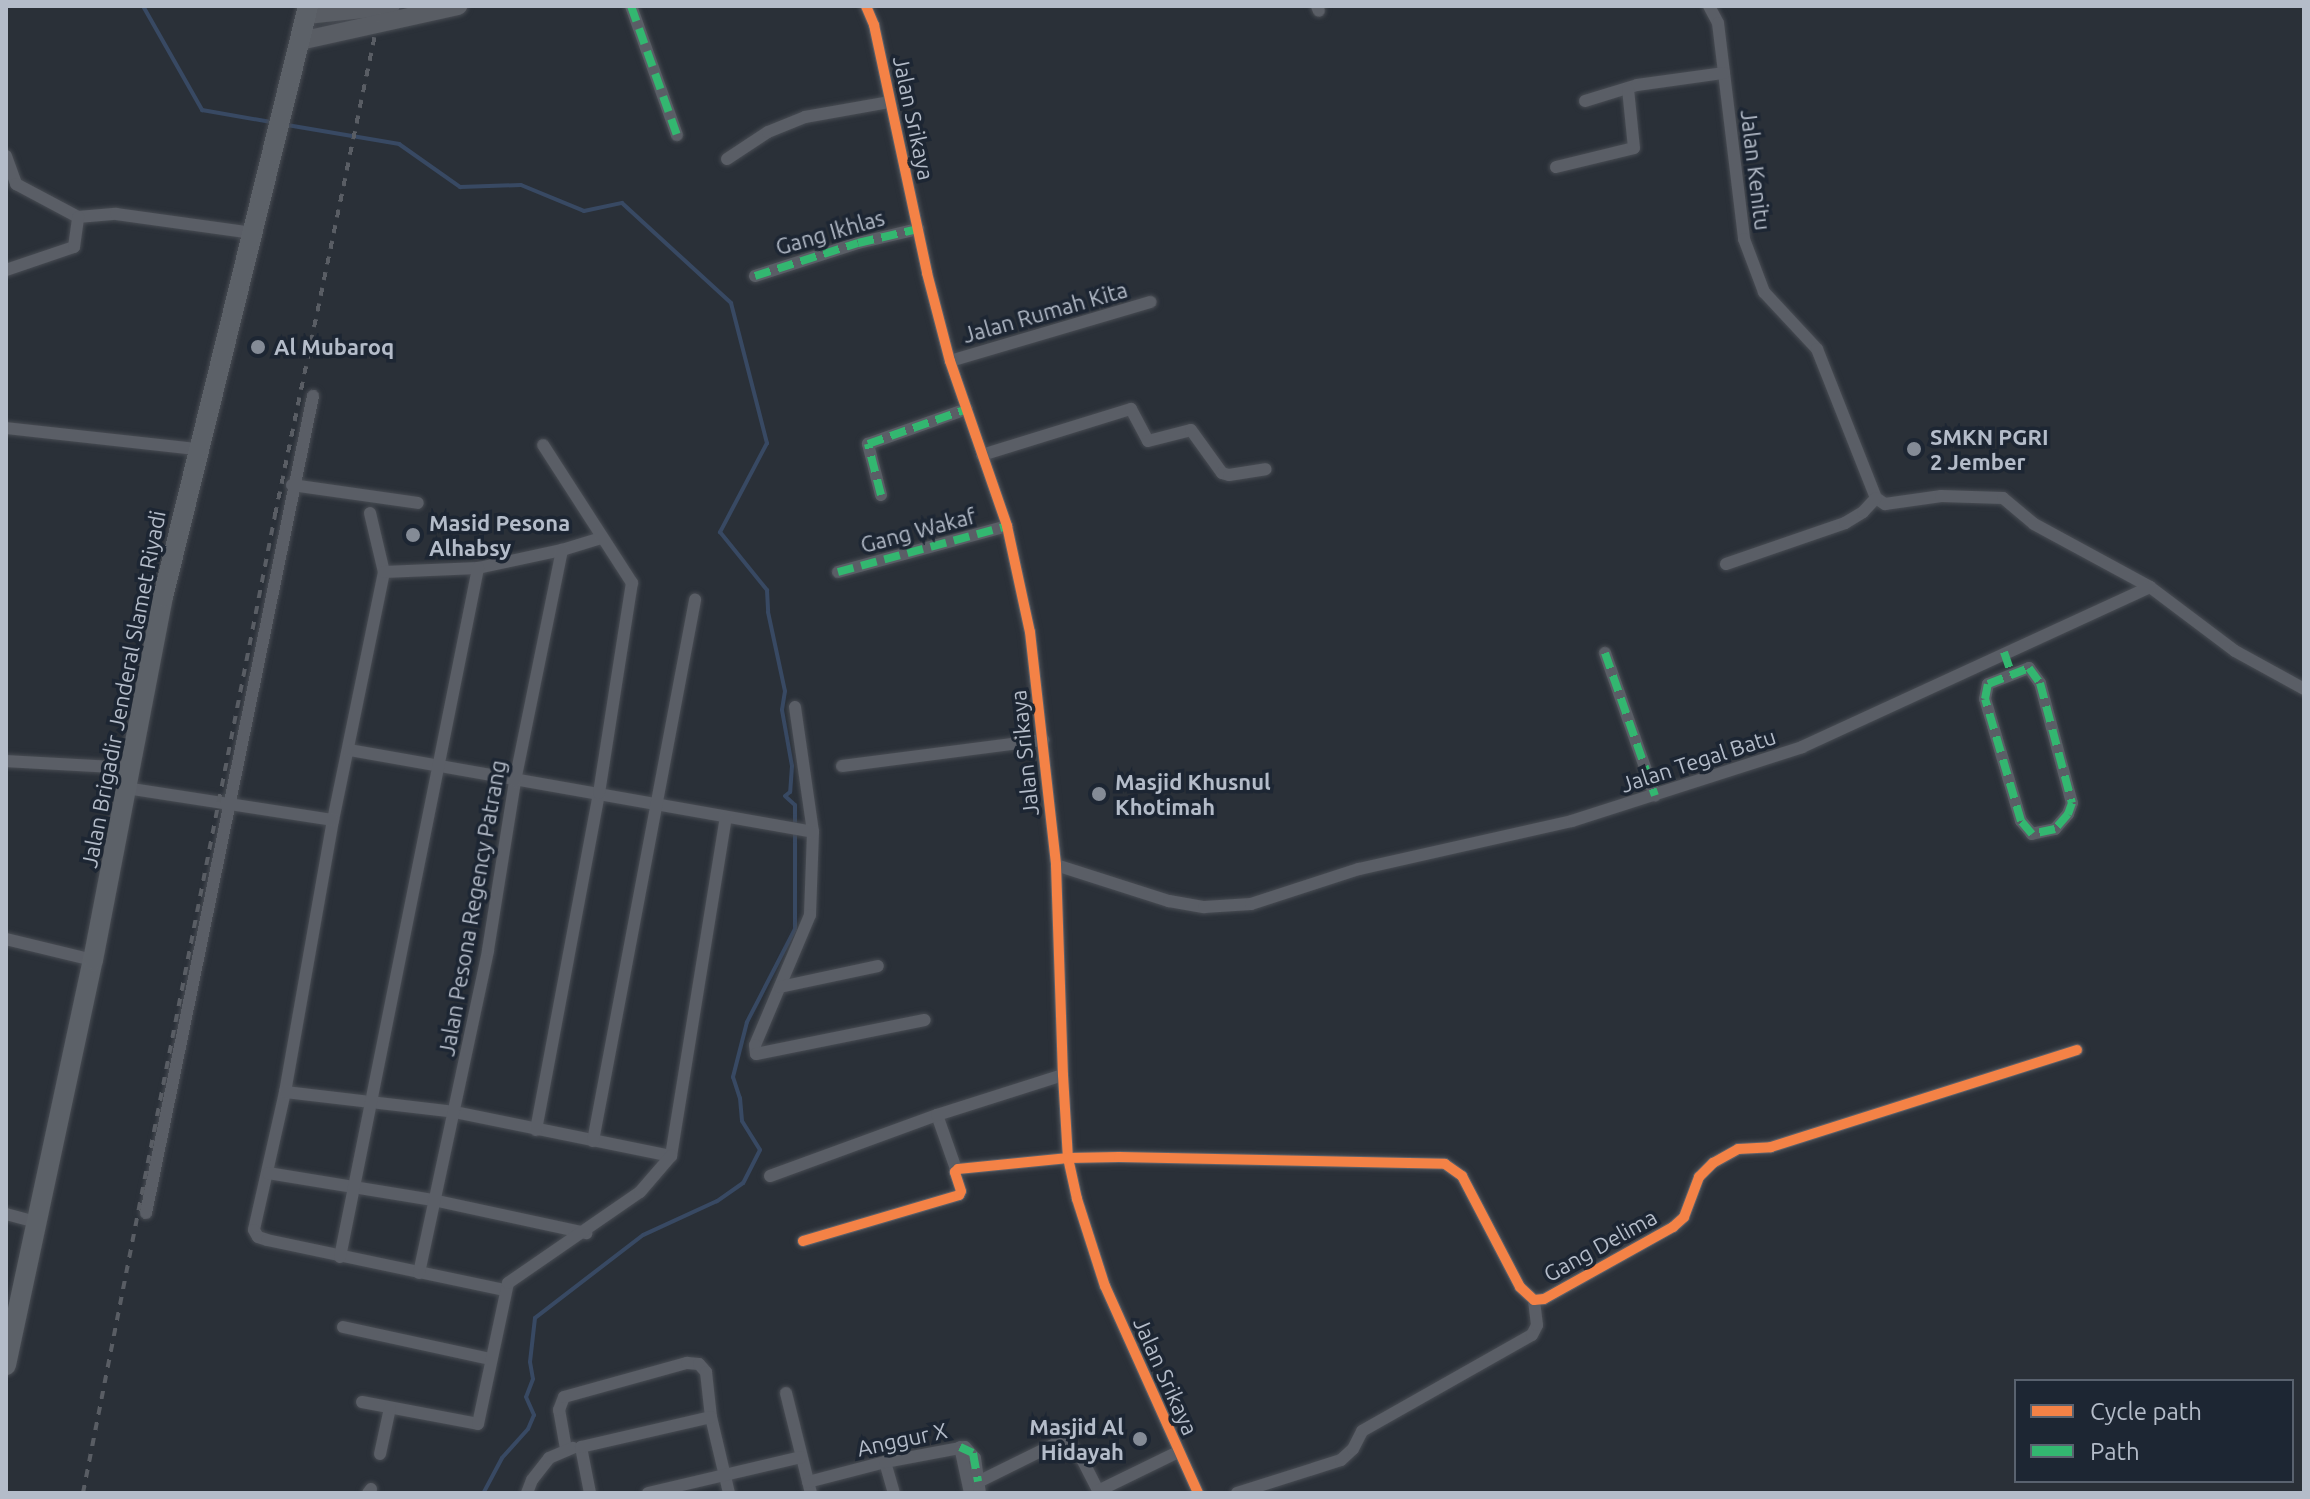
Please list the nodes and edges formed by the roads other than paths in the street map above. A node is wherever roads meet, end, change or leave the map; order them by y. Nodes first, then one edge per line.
1 (391, 6) edge
2 (458, 6) edge
3 (631, 6) edge
4 (866, 6) edge
5 (1709, 6) edge
6 (305, 22) edge
7 (1724, 73) junction
8 (1628, 89) junction
9 (1585, 101) dead end
10 (889, 102) junction
11 (677, 135) dead end
12 (6, 156) edge
13 (727, 159) dead end
14 (1556, 167) dead end
15 (78, 217) junction
16 (918, 229) junction
17 (253, 233) junction
18 (6, 270) edge
19 (755, 276) dead end
20 (1151, 302) dead end
21 (950, 361) junction
22 (313, 396) dead end
23 (967, 409) junction
24 (6, 428) edge
25 (543, 445) dead end
26 (197, 449) junction
27 (982, 455) junction
28 (1266, 469) dead end
29 (292, 485) junction
30 (881, 495) dead end
31 (1876, 498) junction
32 (418, 503) dead end
33 (370, 513) dead end
34 (1007, 526) junction
35 (601, 538) junction
36 (562, 550) junction
37 (1726, 564) dead end
38 (478, 568) junction
39 (384, 572) junction
40 (838, 572) dead end
41 (2150, 587) junction
42 (695, 600) dead end
43 (2004, 652) junction
44 (1605, 653) dead end
45 (2012, 675) junction
46 (2304, 689) edge
47 (795, 707) dead end
48 (1043, 740) junction
49 (349, 750) junction
50 (6, 761) edge
51 (842, 766) dead end
52 (439, 767) junction
53 (128, 778) junction
54 (515, 781) junction
55 (599, 793) junction
56 (1655, 796) junction
57 (232, 804) junction
58 (657, 805) junction
59 (726, 818) junction
60 (333, 820) junction
61 (809, 832) junction
62 (1056, 865) junction
63 (6, 939) edge
64 (93, 960) junction
65 (878, 966) dead end
66 (780, 987) junction
67 (925, 1020) dead end
68 (2077, 1050) dead end
69 (1063, 1075) junction
70 (285, 1092) junction
71 (373, 1102) junction
72 (455, 1112) junction
73 (937, 1115) junction
74 (536, 1130) junction
75 (593, 1141) junction
76 (671, 1156) junction
77 (1068, 1158) junction
78 (956, 1169) junction
79 (268, 1173) junction
80 (770, 1176) dead end
81 (355, 1187) junction
82 (433, 1200) junction
83 (146, 1213) dead end
84 (6, 1214) edge
85 (36, 1222) junction
86 (586, 1233) junction
87 (803, 1241) dead end
88 (340, 1257) junction
89 (419, 1273) junction
90 (504, 1290) junction
91 (1534, 1300) junction
92 (343, 1327) dead end
93 (490, 1359) junction
94 (6, 1365) edge
95 (786, 1393) dead end
96 (362, 1402) dead end
97 (390, 1408) junction
98 (711, 1417) junction
99 (581, 1447) junction
100 (566, 1449) junction
101 (1178, 1452) junction
102 (380, 1454) dead end
103 (801, 1457) junction
104 (885, 1462) junction
105 (724, 1475) junction
106 (809, 1487) edge
107 (976, 1489) edge
108 (1099, 1492) edge
109 (527, 1493) edge
110 (590, 1493) edge
111 (648, 1493) edge
112 (729, 1493) edge
113 (894, 1493) edge
114 (1198, 1493) edge
115 (1237, 1493) edge

1 - 6 main road
2 - 6 main road
3 - 11 street
4 - 10 street, Jalan Srikaya
5 - 7 street, Jalan Kenitu
6 - 17 main road, Jalan Brigadir Jenderal Slamet Riyadi
7 - 8 street
7 - 31 street, Jalan Kenitu
8 - 9 street
8 - 14 street
10 - 13 street
10 - 16 street, Jalan Srikaya
12 - 15 street
15 - 17 street
15 - 18 street
16 - 19 street, Gang Ikhlas
16 - 21 street, Jalan Srikaya
17 - 26 main road, Jalan Brigadir Jenderal Slamet Riyadi
20 - 21 street, Jalan Rumah Kita
21 - 23 street, Jalan Srikaya
22 - 29 street
23 - 27 street, Jalan Srikaya
23 - 30 street
24 - 26 street
25 - 35 street
26 - 53 main road, Jalan Brigadir Jenderal Slamet Riyadi
27 - 28 street
27 - 34 street, Jalan Srikaya
29 - 32 street
29 - 57 street
31 - 37 street
31 - 41 street
33 - 39 street
34 - 40 street, Gang Wakaf
34 - 48 street, Jalan Srikaya
35 - 36 street
35 - 55 street
36 - 38 street
36 - 54 street, Jalan Pesona Regency Patrang
38 - 39 street
38 - 52 street
39 - 49 street
41 - 43 street, Jalan Tegal Batu
41 - 46 street
42 - 58 street
43 - 45 street
43 - 56 street, Jalan Tegal Batu
44 - 56 street
45 - 45 street
47 - 61 street
48 - 51 street
48 - 62 street, Jalan Srikaya
49 - 52 street
49 - 60 street
50 - 53 street
52 - 54 street
52 - 71 street
53 - 57 street
53 - 64 main road, Jalan Brigadir Jenderal Slamet Riyadi
54 - 55 street
54 - 72 street, Jalan Pesona Regency Patrang
55 - 58 street
55 - 74 street
56 - 62 street, Jalan Tegal Batu
57 - 60 street
57 - 83 street
58 - 59 street
58 - 75 street
59 - 61 street
59 - 76 street
60 - 70 street
61 - 66 street
62 - 69 street, Jalan Srikaya
63 - 64 street
64 - 85 main road, Jalan Brigadir Jenderal Slamet Riyadi
65 - 66 street
66 - 67 street
68 - 91 street, Gang Delima
69 - 73 street
69 - 77 street, Jalan Srikaya
70 - 71 street
70 - 79 street
71 - 72 street
71 - 81 street
72 - 74 street
72 - 82 street, Jalan Pesona Regency Patrang
73 - 78 street
73 - 80 street
74 - 75 street
75 - 76 street
76 - 86 street
77 - 78 street
77 - 91 street, Gang Delima
77 - 101 street, Jalan Srikaya
78 - 87 street
79 - 81 street
79 - 88 street
81 - 82 street
81 - 88 street
82 - 86 street
82 - 89 street, Jalan Pesona Regency Patrang
84 - 85 street
85 - 94 main road, Jalan Brigadir Jenderal Slamet Riyadi
86 - 90 street
88 - 89 street
89 - 90 street
90 - 93 street
91 - 115 street
92 - 93 street
93 - 97 street
95 - 103 street
96 - 97 street
97 - 102 street
98 - 99 street
98 - 100 street
98 - 105 street
99 - 100 street
99 - 110 street
100 - 109 street
101 - 108 street
101 - 114 street, Jalan Srikaya
103 - 105 street
103 - 106 street
104 - 106 street, Anggur X
104 - 107 street, Anggur X
104 - 113 street
105 - 111 street
105 - 112 street
107 - 108 street

